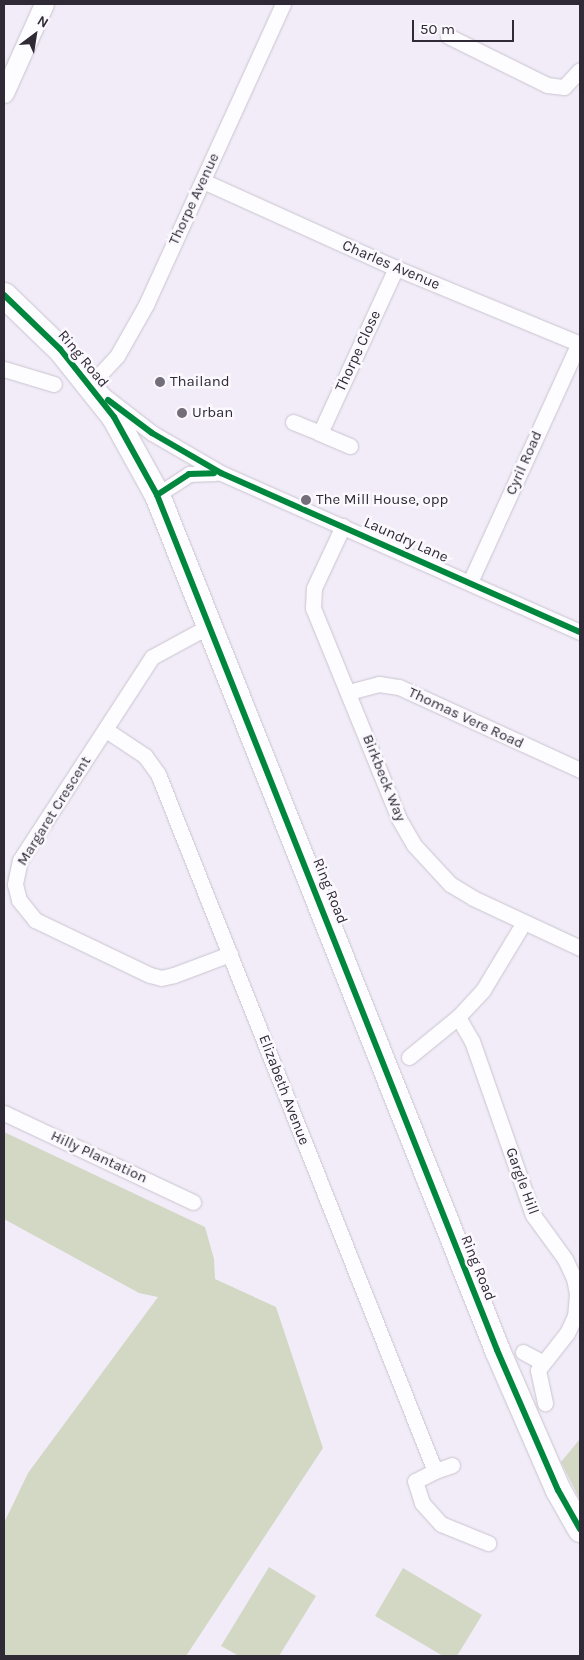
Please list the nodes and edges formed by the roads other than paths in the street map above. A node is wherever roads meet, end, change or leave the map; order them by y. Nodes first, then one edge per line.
1 (44, 4) edge
2 (283, 4) edge
3 (448, 36) dead end
4 (580, 70) edge
5 (4, 93) edge
6 (203, 181) junction
7 (396, 268) junction
8 (4, 295) edge
9 (579, 344) edge
10 (4, 369) edge
11 (54, 384) dead end
12 (90, 385) junction
13 (293, 422) dead end
14 (320, 433) junction
15 (350, 446) dead end
16 (221, 473) junction
17 (156, 495) junction
18 (342, 526) junction
19 (470, 582) junction
20 (210, 626) junction
21 (580, 632) edge
22 (349, 692) junction
23 (106, 730) junction
24 (580, 770) edge
25 (524, 922) junction
26 (580, 948) edge
27 (230, 954) junction
28 (458, 1017) junction
29 (409, 1057) dead end
30 (4, 1113) edge
31 (193, 1202) dead end
32 (523, 1352) dead end
33 (542, 1362) junction
34 (545, 1403) dead end
35 (452, 1465) dead end
36 (434, 1471) junction
37 (580, 1529) edge
38 (488, 1543) dead end

1 - 5 street
2 - 6 street, Thorpe Avenue
3 - 4 street
6 - 7 street, Charles Avenue
6 - 12 street, Thorpe Avenue
7 - 9 street, Charles Avenue
7 - 14 street, Thorpe Close
8 - 12 highway, Ring Road
9 - 19 street, Cyril Road
10 - 11 street
12 - 16 street, Laundry Lane
12 - 17 highway, Ring Road
13 - 14 street
14 - 15 street
16 - 17 street, Laundry Lane
16 - 18 street, Laundry Lane
17 - 20 highway, Ring Road
18 - 19 street, Laundry Lane
18 - 22 street, Birkbeck Way
19 - 21 street, Laundry Lane
20 - 23 street, Margaret Crescent
20 - 37 highway, Ring Road
22 - 24 street, Thomas Vere Road
22 - 25 street, Birkbeck Way
23 - 27 street, Elizabeth Avenue
23 - 27 street, Margaret Crescent
25 - 26 street, Birkbeck Way
25 - 28 street
27 - 36 street, Elizabeth Avenue
28 - 29 street
28 - 33 street, Gargle Hill
30 - 31 street, Hilly Plantation
32 - 33 street
33 - 34 street
35 - 36 street
36 - 38 street

